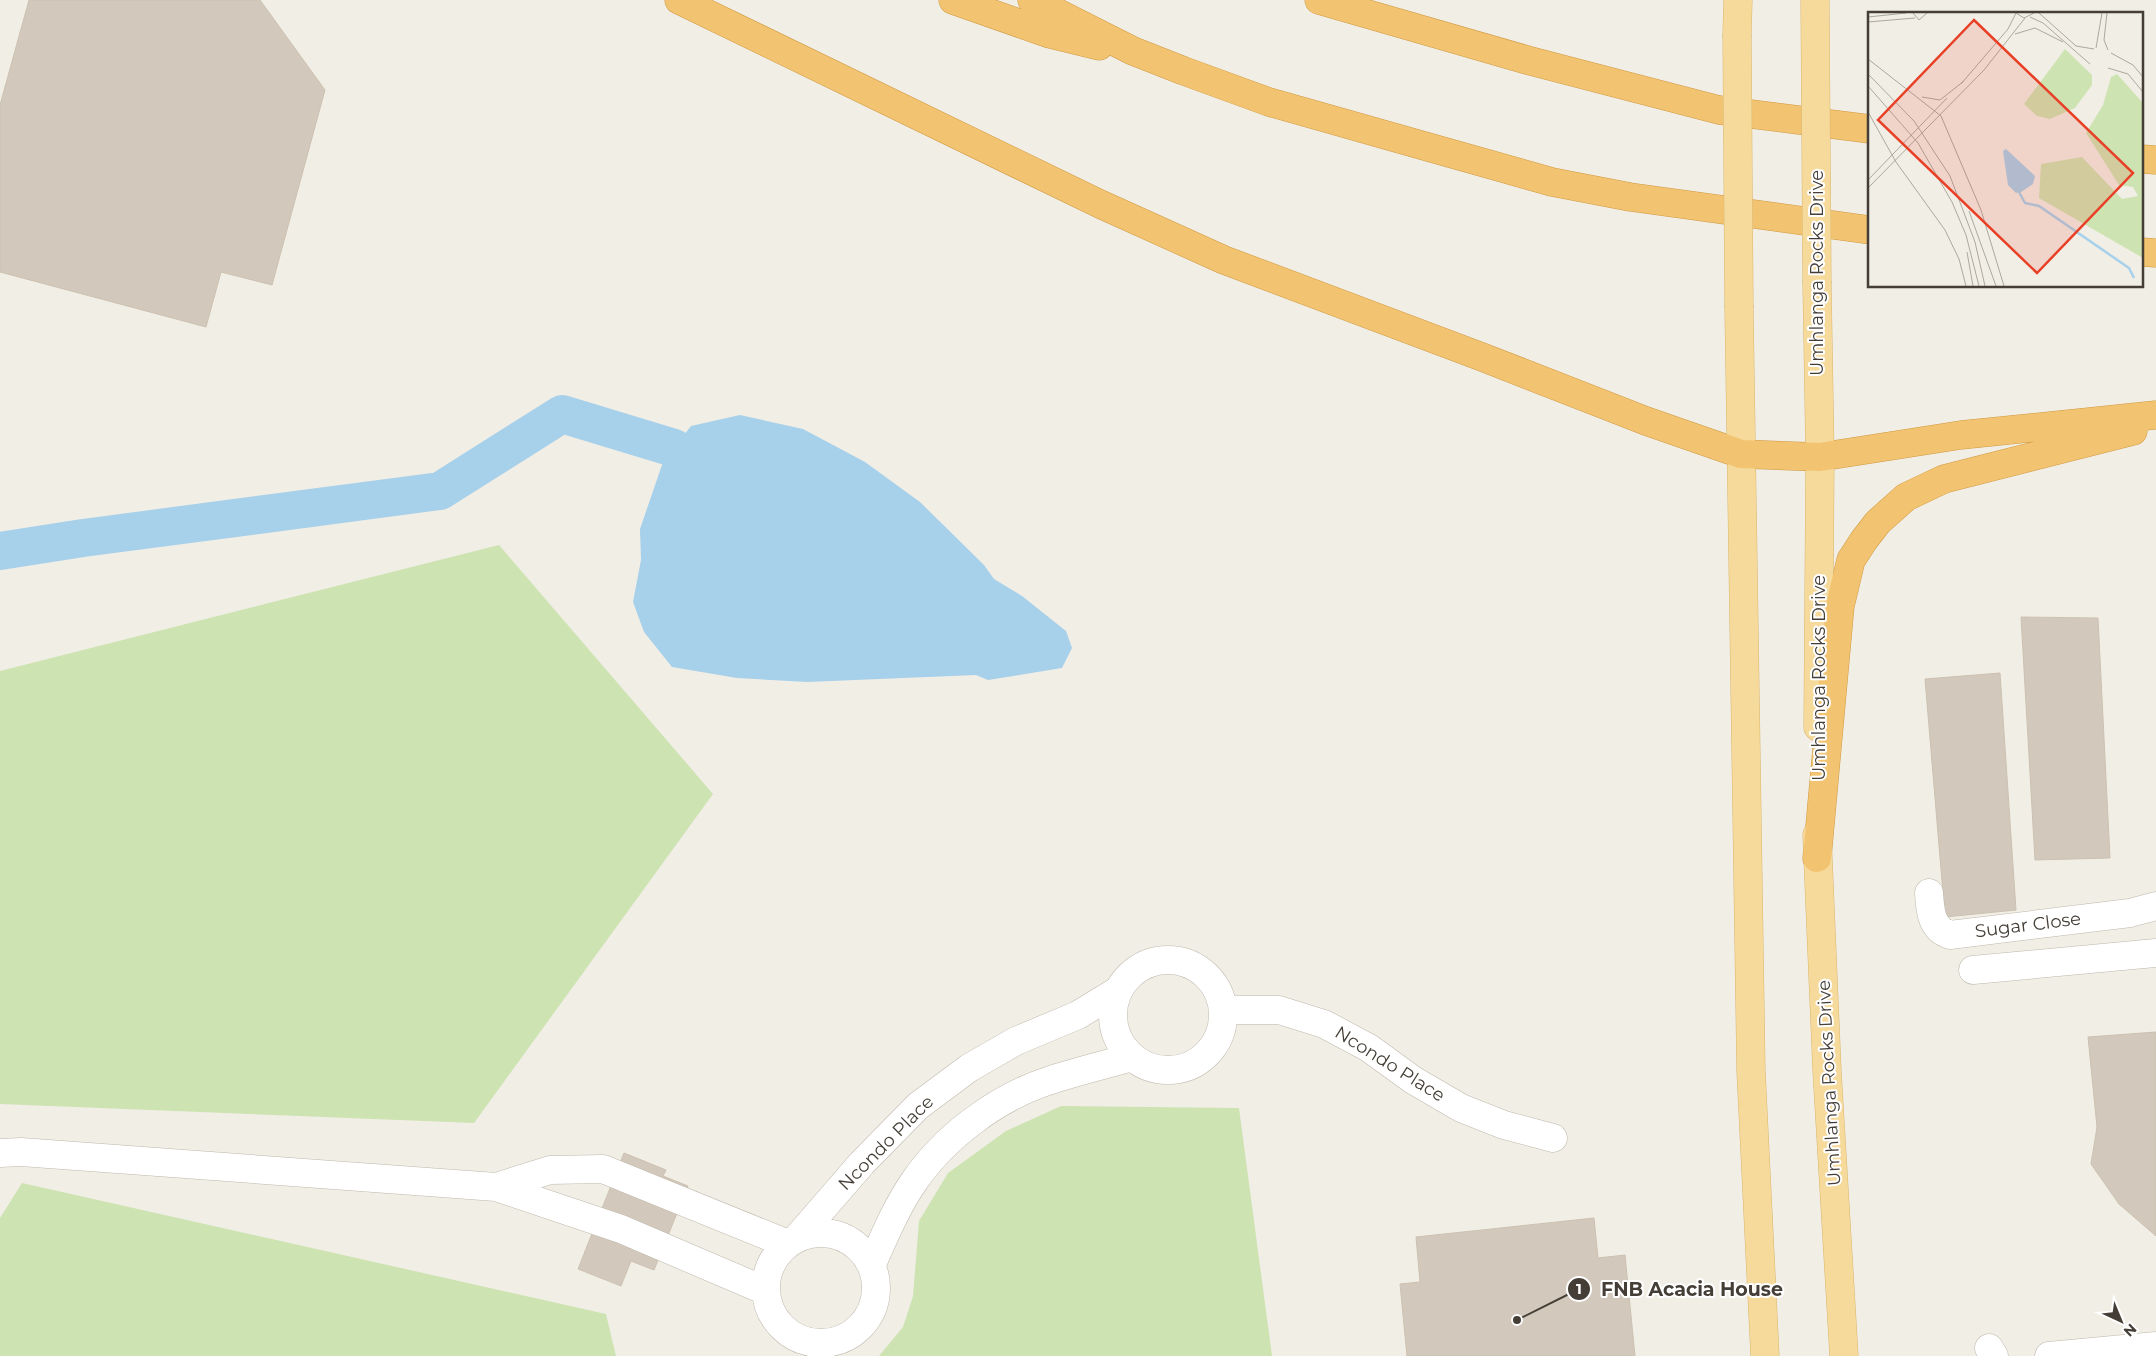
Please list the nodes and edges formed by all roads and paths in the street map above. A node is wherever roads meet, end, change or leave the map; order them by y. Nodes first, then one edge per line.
1 (679, 0) edge
2 (953, 0) edge
3 (1032, 0) edge
4 (1319, 0) edge
5 (1738, 0) edge
6 (1815, 0) edge
7 (1133, 51) junction
8 (1868, 129) edge
9 (1868, 230) edge
10 (2156, 415) edge
11 (2156, 425) edge
12 (1740, 454) junction
13 (1820, 458) junction
14 (1817, 858) junction
15 (1929, 893) dead end
16 (2156, 906) edge
17 (2156, 953) edge
18 (1973, 970) dead end
19 (1118, 990) junction
20 (1224, 1010) junction
21 (1132, 1057) junction
22 (1553, 1138) dead end
23 (0, 1153) edge
24 (496, 1187) junction
25 (792, 1241) junction
26 (872, 1264) junction
27 (766, 1290) junction
28 (783, 1343) edge
29 (850, 1344) edge
30 (2156, 1346) edge
31 (1765, 1356) edge
32 (1844, 1356) edge
33 (2049, 1356) edge

1 - 12 highway
2 - 7 highway
3 - 7 highway
4 - 8 highway
5 - 12 main road, bridge
6 - 13 main road, Umhlanga Rocks Drive, bridge
7 - 9 highway
10 - 13 highway
11 - 14 highway
12 - 13 highway
12 - 31 main road
13 - 14 main road, Umhlanga Rocks Drive
14 - 32 main road, Umhlanga Rocks Drive
15 - 16 lane, Sugar Close
17 - 18 lane
19 - 20 lane, Ncondo Place
19 - 21 lane, Ncondo Place
19 - 25 lane, Ncondo Place
20 - 21 lane, Ncondo Place
20 - 22 lane, Ncondo Place
21 - 26 lane
23 - 24 lane
24 - 25 lane
24 - 27 lane
25 - 26 lane
25 - 27 lane, Ncondo Place
26 - 29 lane, Ncondo Place
27 - 28 lane, Ncondo Place
28 - 29 lane, Ncondo Place
30 - 33 lane

